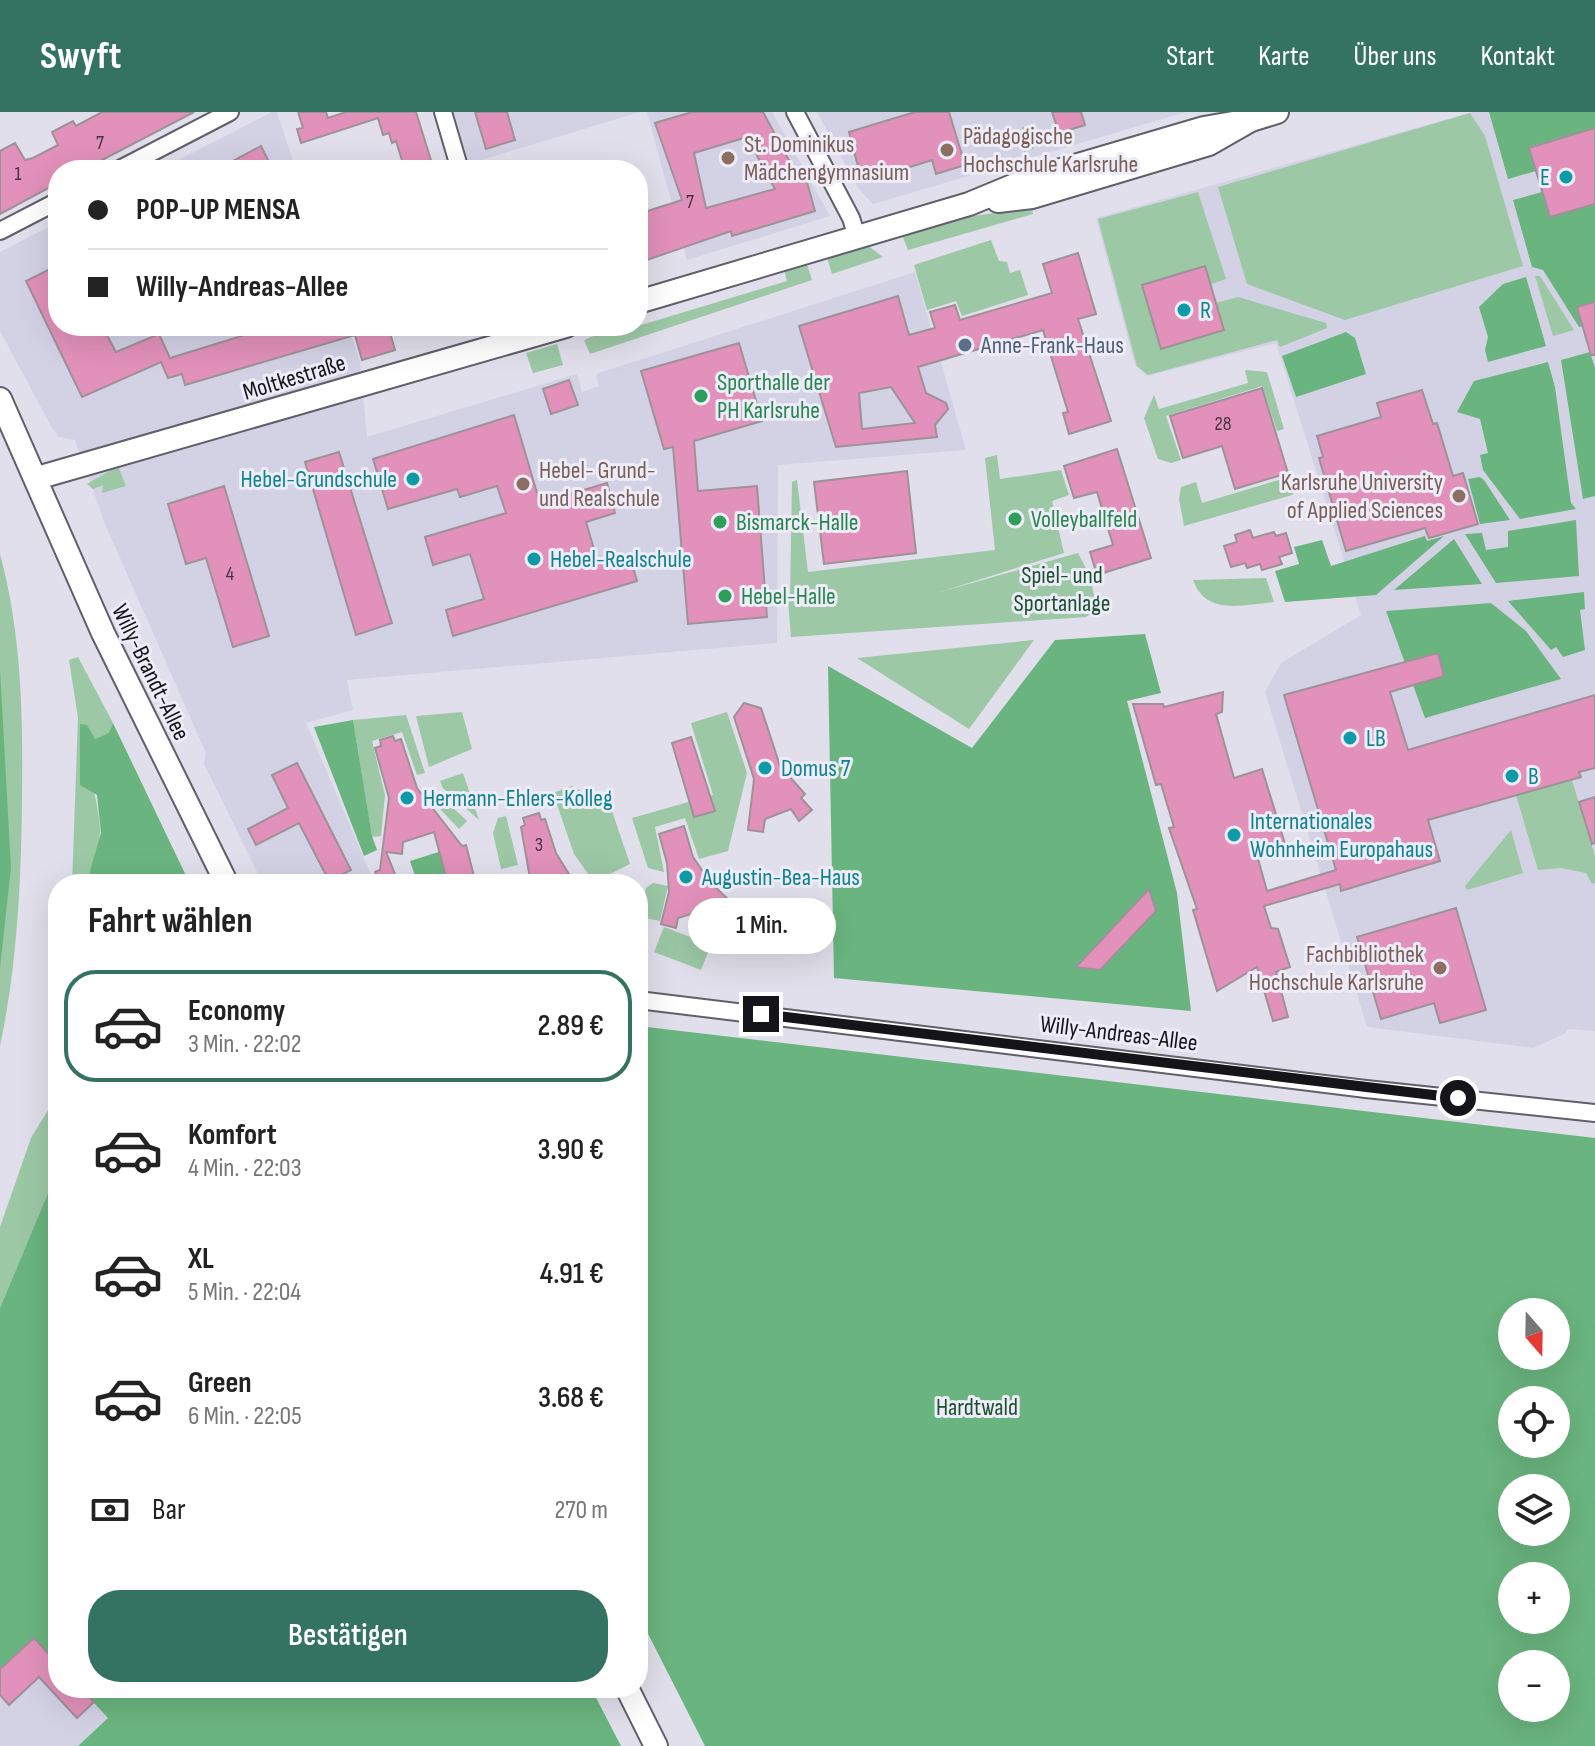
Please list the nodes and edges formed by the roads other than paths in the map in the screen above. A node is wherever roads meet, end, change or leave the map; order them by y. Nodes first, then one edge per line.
1 (230, 112) edge
2 (443, 112) edge
3 (795, 112) edge
4 (1263, 115) edge
5 (137, 160) edge
6 (457, 160) edge
7 (48, 206) edge
8 (854, 227) junction
9 (0, 231) edge
10 (648, 299) edge
11 (502, 336) edge
12 (0, 399) edge
13 (37, 478) junction
14 (222, 874) edge
15 (648, 1001) edge
16 (1595, 1113) edge
17 (632, 1698) edge
18 (656, 1746) edge

1 - 5 street
2 - 6 street
3 - 8 street
4 - 8 main road
7 - 9 street
8 - 10 main road
11 - 13 main road, Moltkestraße
12 - 13 main road, Willy-Brandt-Allee
13 - 14 main road, Willy-Brandt-Allee
15 - 16 street, Willy-Andreas-Allee
17 - 18 main road

